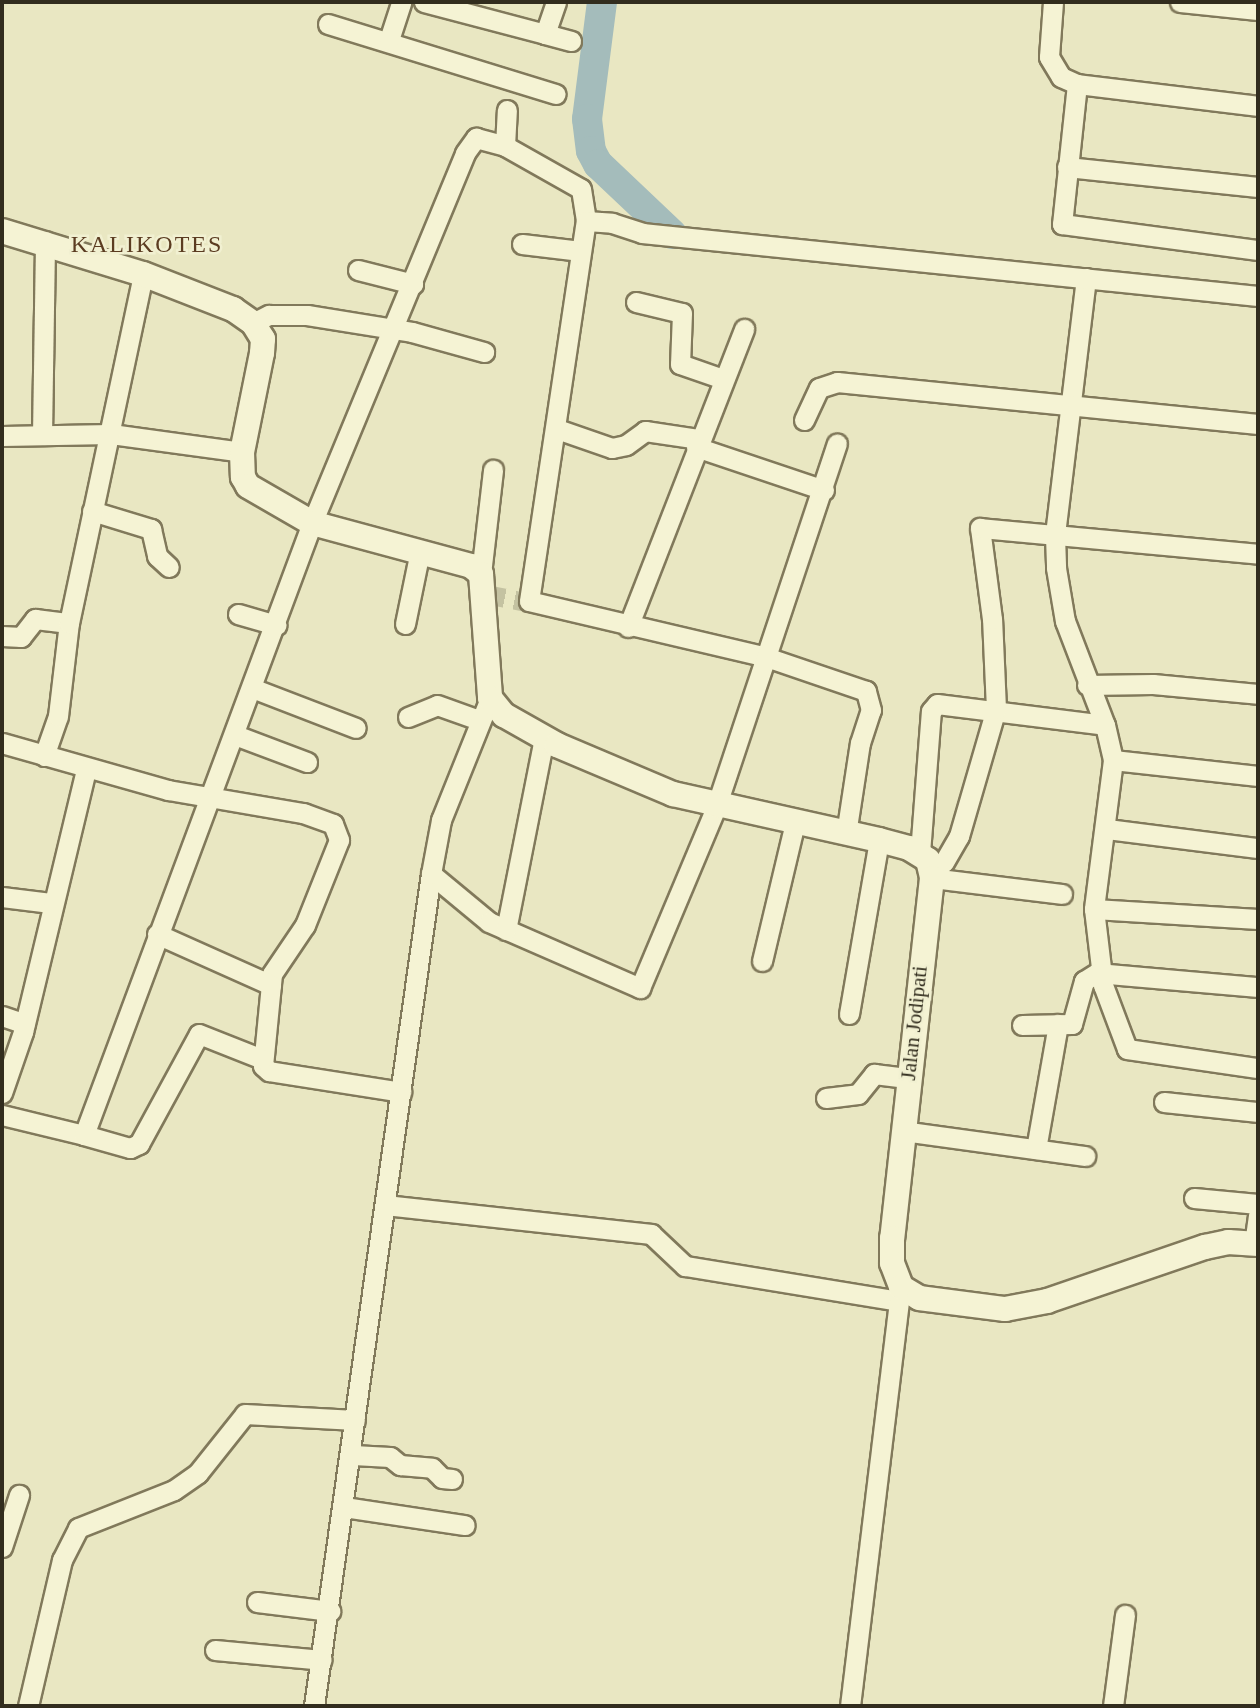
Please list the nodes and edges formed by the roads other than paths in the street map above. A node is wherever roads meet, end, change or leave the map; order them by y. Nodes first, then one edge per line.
1 (401, 2) edge
2 (424, 2) edge
3 (556, 2) edge
4 (1053, 2) edge
5 (1180, 2) edge
6 (465, 7) edge
7 (1258, 10) edge
8 (328, 24) dead end
9 (545, 34) junction
10 (389, 40) junction
11 (572, 41) dead end
12 (1077, 84) junction
13 (555, 94) dead end
14 (1258, 106) edge
15 (507, 110) dead end
16 (505, 145) junction
17 (1067, 167) junction
18 (1258, 187) edge
19 (586, 221) junction
20 (2, 231) edge
21 (45, 241) junction
22 (522, 244) dead end
23 (1258, 250) edge
24 (581, 251) junction
25 (358, 270) dead end
26 (143, 274) junction
27 (1086, 278) junction
28 (413, 284) junction
29 (1258, 296) edge
30 (635, 302) dead end
31 (253, 323) junction
32 (395, 329) junction
33 (744, 329) dead end
34 (484, 352) dead end
35 (723, 379) junction
36 (1072, 403) junction
37 (804, 420) dead end
38 (1258, 424) edge
39 (557, 429) junction
40 (111, 434) junction
41 (43, 435) junction
42 (2, 436) edge
43 (698, 443) junction
44 (837, 444) dead end
45 (242, 452) junction
46 (493, 470) dead end
47 (824, 490) junction
48 (92, 511) junction
49 (312, 523) junction
50 (1055, 536) junction
51 (420, 551) junction
52 (1258, 554) edge
53 (169, 567) dead end
54 (481, 574) junction
55 (237, 614) dead end
56 (69, 623) junction
57 (405, 624) dead end
58 (276, 625) junction
59 (628, 627) junction
60 (2, 636) edge
61 (763, 656) junction
62 (1087, 685) junction
63 (252, 688) junction
64 (1258, 694) edge
65 (491, 698) junction
66 (996, 709) junction
67 (408, 717) dead end
68 (479, 720) junction
69 (1105, 725) junction
70 (356, 728) dead end
71 (235, 735) junction
72 (544, 738) junction
73 (2, 743) edge
74 (44, 757) junction
75 (1113, 760) junction
76 (307, 762) dead end
77 (86, 769) junction
78 (1258, 776) edge
79 (209, 797) junction
80 (716, 807) junction
81 (795, 823) junction
82 (1107, 829) junction
83 (846, 834) junction
84 (879, 840) junction
85 (1258, 848) edge
86 (928, 867) junction
87 (430, 874) junction
88 (1062, 894) dead end
89 (2, 897) edge
90 (51, 903) junction
91 (1094, 908) junction
92 (1258, 919) edge
93 (506, 930) junction
94 (157, 934) junction
95 (762, 961) dead end
96 (1097, 973) junction
97 (271, 985) junction
98 (1258, 987) edge
99 (849, 1014) dead end
100 (2, 1016) edge
101 (25, 1024) junction
102 (1058, 1024) junction
103 (1022, 1025) dead end
104 (262, 1059) junction
105 (1258, 1068) edge
106 (909, 1078) junction
107 (2, 1093) edge
108 (401, 1093) junction
109 (826, 1098) dead end
110 (1164, 1102) dead end
111 (1258, 1112) edge
112 (2, 1115) edge
113 (902, 1131) junction
114 (84, 1135) junction
115 (1036, 1149) junction
116 (1085, 1156) dead end
117 (1194, 1198) dead end
118 (1258, 1204) edge
119 (385, 1205) junction
120 (1258, 1215) edge
121 (1256, 1244) edge
122 (899, 1294) junction
123 (355, 1420) junction
124 (353, 1455) junction
125 (452, 1479) dead end
126 (19, 1495) dead end
127 (344, 1507) junction
128 (465, 1525) dead end
129 (2, 1548) edge
130 (257, 1602) dead end
131 (330, 1611) junction
132 (1125, 1615) dead end
133 (215, 1650) dead end
134 (322, 1660) junction
135 (28, 1706) edge
136 (314, 1706) edge
137 (850, 1706) edge
138 (1113, 1706) edge

1 - 10 street
2 - 6 street
3 - 9 street
4 - 12 street
5 - 7 street
6 - 9 street
8 - 10 street
9 - 11 street
10 - 13 street
12 - 14 street
12 - 17 street
15 - 16 street
16 - 19 street
16 - 28 street
17 - 18 street
17 - 23 street
19 - 24 street
19 - 27 street
20 - 21 street
21 - 26 street
21 - 41 street
22 - 24 street
24 - 39 street
25 - 28 street
26 - 31 street
26 - 40 street
27 - 29 street
27 - 36 street
28 - 32 street
30 - 35 street
31 - 32 street
31 - 45 street
32 - 34 street
32 - 49 street
33 - 35 street
35 - 43 street
36 - 37 street
36 - 38 street
36 - 50 street
39 - 43 street
39 - 59 street
40 - 41 street
40 - 45 street
40 - 48 street
41 - 42 street
43 - 47 street
43 - 59 street
44 - 47 street
45 - 49 street
46 - 54 street
47 - 61 street
48 - 53 street
48 - 56 street
49 - 51 street
49 - 58 street
50 - 52 street
50 - 62 street
50 - 66 street
51 - 54 street
51 - 57 street
54 - 65 street
55 - 58 street
56 - 60 street
56 - 74 street
58 - 63 street
59 - 61 street
61 - 80 street
61 - 83 street
62 - 64 street
62 - 69 street
63 - 70 street
63 - 71 street
65 - 68 street
65 - 72 street
66 - 69 street
66 - 86 street
66 - 86 street
67 - 68 street
68 - 87 street
69 - 75 street
71 - 76 street
71 - 79 street
72 - 80 street
72 - 93 street
73 - 74 street
74 - 77 street
75 - 78 street
75 - 82 street
77 - 79 street
77 - 90 street
79 - 94 street
79 - 97 street
80 - 81 street
80 - 93 street
81 - 83 street
81 - 95 street
82 - 85 street
82 - 91 street
83 - 84 street
84 - 86 street
84 - 99 street
86 - 88 street
86 - 106 street, Jalan Jodipati
87 - 93 street
87 - 108 street
89 - 90 street
90 - 101 street
91 - 92 street
91 - 96 street
94 - 97 street
94 - 114 street
96 - 98 street
96 - 102 street
96 - 105 street
97 - 104 street
100 - 101 street
101 - 107 street
102 - 103 street
102 - 115 street
104 - 108 street
104 - 114 street
106 - 109 street
106 - 113 street, Jalan Jodipati
108 - 119 street
110 - 111 street
112 - 114 street
113 - 115 street
113 - 122 street, Jalan Jodipati
115 - 116 street
117 - 118 street
119 - 122 street
119 - 123 street
120 - 121 street
121 - 122 street
122 - 137 street
123 - 124 street
123 - 135 street
124 - 125 street
124 - 127 street
126 - 129 street
127 - 128 street
127 - 131 street
130 - 131 street
131 - 134 street
132 - 138 street
133 - 134 street
134 - 136 street

